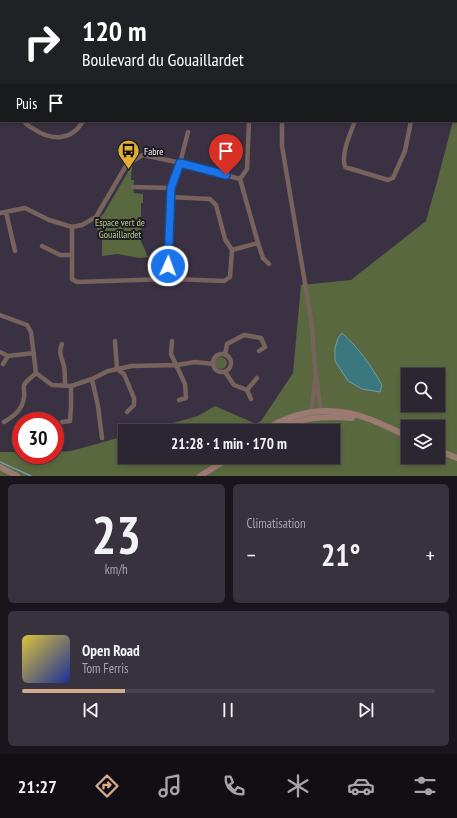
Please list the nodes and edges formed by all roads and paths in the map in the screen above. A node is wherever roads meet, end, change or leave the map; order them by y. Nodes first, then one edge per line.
1 (25, 122) edge
2 (82, 122) edge
3 (249, 122) edge
4 (282, 122) edge
5 (356, 122) edge
6 (411, 122) edge
7 (188, 132) dead end
8 (180, 163) junction
9 (240, 179) junction
10 (133, 188) dead end
11 (171, 188) junction
12 (170, 197) junction
13 (6, 212) junction
14 (0, 213) edge
15 (72, 227) junction
16 (258, 243) junction
17 (42, 246) dead end
18 (232, 250) junction
19 (15, 251) dead end
20 (71, 255) junction
21 (269, 264) dead end
22 (174, 279) dead end
23 (0, 315) edge
24 (115, 341) dead end
25 (172, 341) dead end
26 (62, 344) dead end
27 (259, 351) dead end
28 (0, 352) edge
29 (34, 353) junction
30 (225, 355) junction
31 (8, 356) junction
32 (4, 364) dead end
33 (213, 364) junction
34 (177, 365) junction
35 (118, 369) junction
36 (225, 372) junction
37 (36, 374) junction
38 (257, 378) dead end
39 (316, 378) junction
40 (92, 379) junction
41 (64, 386) junction
42 (71, 386) junction
43 (247, 390) junction
44 (250, 399) dead end
45 (179, 400) dead end
46 (321, 410) junction
47 (128, 412) dead end
48 (311, 412) junction
49 (4, 422) dead end
50 (64, 422) edge
51 (276, 424) edge
52 (291, 424) edge
53 (390, 428) junction
54 (401, 433) edge
55 (102, 438) dead end
56 (445, 453) edge
57 (457, 458) edge
58 (220, 464) edge
59 (0, 467) edge
60 (17, 476) edge
61 (200, 476) edge

1 - 2 street
3 - 9 street
4 - 39 street
5 - 6 street
7 - 8 street
8 - 9 street
8 - 11 street
8 - 15 street
9 - 16 street
10 - 11 street
11 - 12 street
12 - 18 street
12 - 20 street
13 - 14 street
13 - 15 street
13 - 19 street
15 - 20 street
16 - 18 street
16 - 21 street
17 - 20 street
18 - 22 street
23 - 29 street
24 - 35 street
25 - 34 street
26 - 41 street
27 - 30 street
28 - 31 street
29 - 31 street
29 - 37 street
30 - 33 street
30 - 36 street
31 - 32 street
33 - 34 street
33 - 36 street
34 - 35 street
34 - 45 street
35 - 40 street
35 - 47 street
36 - 43 street
37 - 41 street
37 - 49 street
38 - 43 street
39 - 46 street
39 - 48 street
40 - 42 street
40 - 55 street
41 - 42 street
42 - 50 street
43 - 44 street
46 - 48 main road
46 - 53 main road
48 - 51 main road
52 - 53 main road
53 - 54 main road
56 - 57 main road
58 - 61 main road
59 - 60 main road

